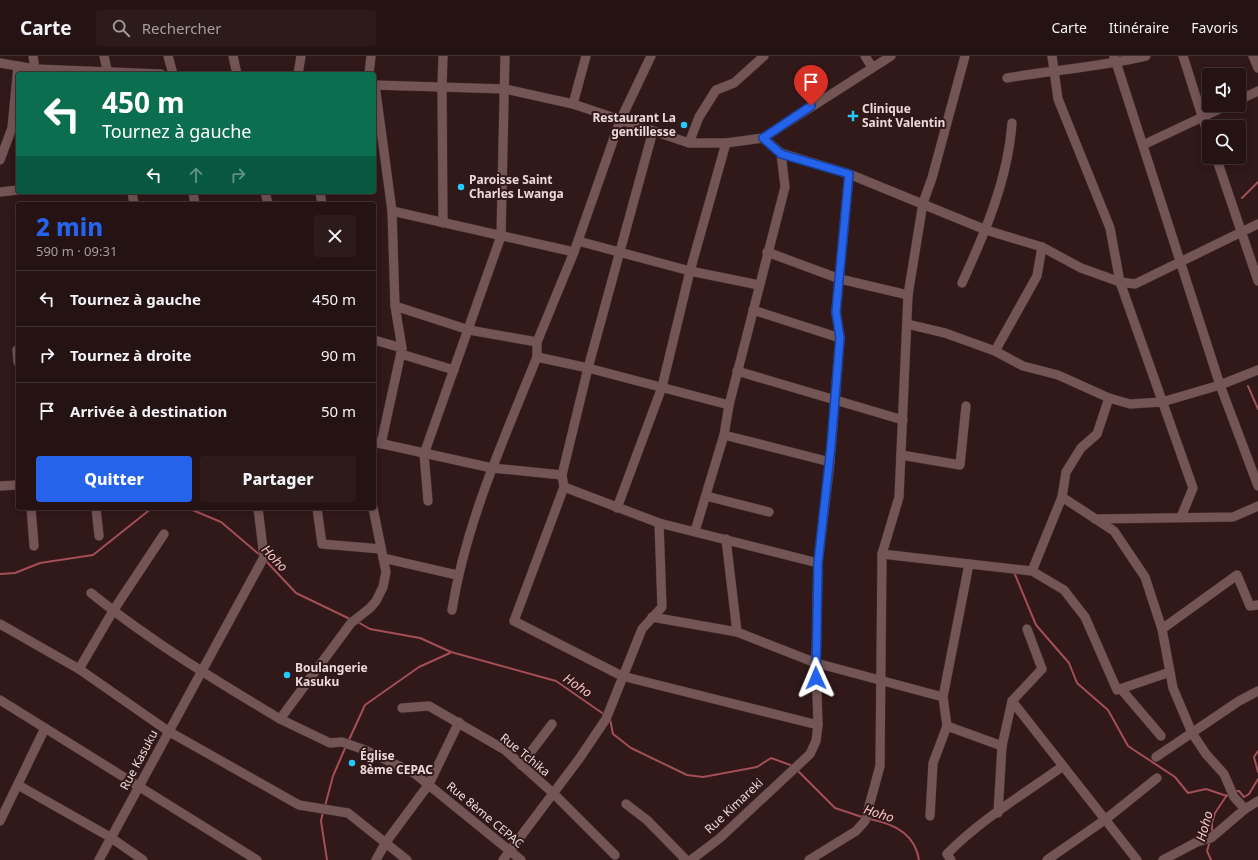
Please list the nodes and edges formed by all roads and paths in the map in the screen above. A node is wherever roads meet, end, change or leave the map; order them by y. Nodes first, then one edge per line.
1 (33, 56) edge
2 (104, 56) edge
3 (168, 56) edge
4 (233, 56) edge
5 (301, 56) edge
6 (371, 56) edge
7 (443, 56) edge
8 (505, 56) edge
9 (586, 56) edge
10 (651, 56) edge
11 (764, 56) edge
12 (865, 56) edge
13 (891, 56) edge
14 (965, 56) edge
15 (1052, 56) edge
16 (1146, 56) edge
17 (1183, 56) edge
18 (1253, 56) edge
19 (1115, 59) edge
20 (0, 63) edge
21 (18, 66) junction
22 (872, 68) junction
23 (1258, 68) edge
24 (35, 69) junction
25 (1054, 70) junction
26 (17, 72) edge
27 (108, 72) edge
28 (172, 72) edge
29 (237, 72) edge
30 (298, 72) edge
31 (369, 72) edge
32 (1007, 78) dead end
33 (376, 85) edge
34 (442, 86) junction
35 (16, 87) edge
36 (505, 89) junction
37 (1258, 91) edge
38 (1246, 97) edge
39 (376, 99) edge
40 (573, 104) junction
41 (1214, 112) edge
42 (1202, 118) junction
43 (620, 121) junction
44 (1012, 124) dead end
45 (653, 132) junction
46 (763, 138) junction
47 (689, 143) junction
48 (726, 143) junction
49 (1143, 145) junction
50 (781, 154) junction
51 (0, 160) edge
52 (1218, 164) edge
53 (849, 174) junction
54 (16, 190) edge
55 (0, 192) edge
56 (923, 203) junction
57 (392, 211) junction
58 (443, 223) junction
59 (1258, 224) edge
60 (986, 230) junction
61 (1242, 232) junction
62 (501, 236) junction
63 (578, 241) junction
64 (1042, 247) junction
65 (620, 251) junction
66 (574, 252) junction
67 (767, 252) junction
68 (1180, 263) junction
69 (690, 271) junction
70 (840, 279) junction
71 (1258, 281) edge
72 (1120, 282) junction
73 (962, 283) dead end
74 (759, 285) junction
75 (908, 295) junction
76 (395, 306) junction
77 (753, 310) junction
78 (907, 324) junction
79 (469, 330) junction
80 (840, 338) junction
81 (376, 341) edge
82 (536, 342) junction
83 (401, 351) junction
84 (995, 351) junction
85 (537, 357) junction
86 (588, 368) junction
87 (454, 370) junction
88 (1258, 370) edge
89 (737, 371) junction
90 (1220, 385) junction
91 (662, 387) junction
92 (1109, 398) junction
93 (835, 399) junction
94 (1162, 402) junction
95 (729, 405) junction
96 (966, 406) dead end
97 (903, 420) junction
98 (724, 435) junction
99 (377, 443) edge
100 (424, 454) junction
101 (901, 454) junction
102 (830, 462) junction
103 (492, 468) junction
104 (562, 475) junction
105 (16, 485) edge
106 (0, 486) edge
107 (1258, 486) edge
108 (564, 487) junction
109 (706, 496) junction
110 (1062, 497) junction
111 (428, 502) dead end
112 (1258, 506) edge
113 (617, 508) junction
114 (31, 510) edge
115 (96, 510) edge
116 (258, 510) edge
117 (317, 510) edge
118 (373, 510) edge
119 (769, 512) dead end
120 (1181, 517) junction
121 (1095, 519) junction
122 (659, 523) junction
123 (695, 531) junction
124 (164, 534) dead end
125 (99, 536) dead end
126 (726, 539) junction
127 (34, 546) dead end
128 (382, 554) junction
129 (882, 554) junction
130 (818, 563) junction
131 (969, 564) junction
132 (1032, 571) junction
133 (458, 575) junction
134 (91, 593) dead end
135 (1258, 605) edge
136 (452, 610) dead end
137 (114, 611) junction
138 (652, 617) junction
139 (0, 624) edge
140 (1027, 629) dead end
141 (1162, 629) junction
142 (737, 632) junction
143 (816, 663) junction
144 (80, 669) junction
145 (200, 671) junction
146 (1170, 672) junction
147 (622, 676) junction
148 (880, 679) junction
149 (1121, 689) junction
150 (1258, 691) edge
151 (943, 697) junction
152 (0, 700) edge
153 (1012, 701) junction
154 (402, 708) dead end
155 (280, 719) junction
156 (459, 722) junction
157 (552, 724) dead end
158 (818, 725) junction
159 (947, 726) junction
160 (45, 728) junction
161 (168, 731) junction
162 (1192, 733) junction
163 (1161, 736) dead end
164 (1002, 746) junction
165 (1156, 757) dead end
166 (521, 765) junction
167 (1064, 766) junction
168 (1156, 778) dead end
169 (429, 784) junction
170 (18, 785) junction
171 (139, 786) junction
172 (553, 793) junction
173 (1258, 801) edge
174 (626, 804) dead end
175 (1245, 809) junction
176 (998, 812) junction
177 (930, 816) dead end
178 (1106, 819) junction
179 (0, 821) edge
180 (110, 837) junction
181 (386, 842) junction
182 (511, 851) junction
183 (615, 855) dead end
184 (99, 860) edge
185 (143, 860) edge
186 (257, 860) edge
187 (376, 860) edge
188 (407, 860) edge
189 (503, 860) edge
190 (521, 860) edge
191 (686, 860) edge
192 (691, 860) edge
193 (809, 860) edge
194 (951, 860) edge
195 (1047, 860) edge
196 (1137, 860) edge
197 (1163, 860) edge

1 - 24 street
2 - 27 street
3 - 28 street
4 - 29 street
5 - 30 street
6 - 31 street
7 - 34 street
8 - 36 street
9 - 40 street
10 - 43 street
11 - 47 street
12 - 22 street
13 - 22 street
14 - 56 street
15 - 25 street
16 - 19 street
17 - 42 street
18 - 23 street
19 - 25 street
19 - 49 street
20 - 21 street
21 - 24 street
21 - 26 street
22 - 46 street
24 - 27 street
25 - 32 street
25 - 72 street
33 - 34 street
34 - 36 street
34 - 58 street
35 - 51 street
36 - 40 street
36 - 62 street
37 - 38 street
39 - 57 street
40 - 43 street
41 - 42 street
42 - 49 street
43 - 45 street
43 - 63 street
44 - 60 street
45 - 47 street
45 - 65 street
46 - 48 street
46 - 50 street
47 - 48 street
48 - 69 street
49 - 68 street
50 - 53 street
50 - 67 street
52 - 61 street
53 - 56 street
53 - 70 street, Rue Kimareki
54 - 55 street
56 - 60 street
56 - 75 street
57 - 58 street
57 - 76 street
58 - 62 street
59 - 61 street
60 - 64 street
60 - 73 street
61 - 68 street
61 - 71 street
62 - 66 street
62 - 79 street
63 - 65 street
63 - 66 street
64 - 72 street
64 - 84 street
65 - 69 street
65 - 86 street
66 - 82 street
67 - 70 street
67 - 74 street
68 - 72 street
68 - 90 street
69 - 74 street
69 - 91 street
70 - 75 street
70 - 80 street, Rue Kimareki
72 - 94 street
74 - 77 street
75 - 78 street
76 - 79 street
76 - 83 street
77 - 80 street
77 - 89 street
78 - 84 street
78 - 97 street
79 - 82 street
79 - 87 street
80 - 93 street, Rue Kimareki
81 - 83 street
82 - 85 street
83 - 87 street
83 - 99 street
84 - 92 street
85 - 86 street
85 - 103 street
86 - 91 street
86 - 104 street
87 - 100 street
88 - 90 street
89 - 93 street
89 - 95 street
90 - 94 street
90 - 107 street
91 - 95 street
91 - 113 street
92 - 94 street
92 - 110 street
93 - 97 street
93 - 102 street, Rue Kimareki
94 - 120 street
95 - 98 street
96 - 101 street
97 - 101 street
98 - 102 street
98 - 109 street
99 - 100 street
100 - 103 street
100 - 111 street
101 - 129 street
102 - 130 street, Rue Kimareki
103 - 104 street
103 - 133 street
104 - 108 street
105 - 106 street
108 - 113 street
108 - 147 street
109 - 119 street
109 - 123 street
110 - 121 street
110 - 132 street
112 - 120 street
113 - 122 street
114 - 127 street
115 - 125 street
116 - 145 street, Rue Kasuku
117 - 128 street
118 - 128 street
120 - 121 street
121 - 141 street
122 - 123 street
122 - 138 street
123 - 126 street
124 - 137 street
126 - 130 street
126 - 142 street
128 - 133 street
128 - 155 street
129 - 131 street
129 - 148 street
130 - 143 street, Rue Kimareki
131 - 132 street
131 - 151 street
132 - 149 street
133 - 136 street
134 - 137 street
135 - 141 street
137 - 144 street
137 - 145 street
138 - 142 street
138 - 147 street
139 - 144 street
140 - 153 street
141 - 146 street
142 - 143 street
143 - 148 street
143 - 158 street, Rue Kimareki
144 - 161 street
145 - 155 street
145 - 161 street, Rue Kasuku
146 - 149 street
146 - 162 street
147 - 158 street
147 - 172 street
148 - 151 street
148 - 193 street
149 - 163 street
150 - 162 street
151 - 159 street
152 - 160 street
153 - 164 street
153 - 167 street
154 - 156 street, Rue Tchika
155 - 169 street, Rue 8ème CEPAC
156 - 166 street, Rue Tchika
156 - 169 street
157 - 166 street
158 - 192 street, Rue Kimareki
159 - 164 street
159 - 177 street
160 - 170 street
160 - 171 street
161 - 171 street, Rue Kasuku
161 - 181 street
162 - 165 street
162 - 175 street
164 - 176 street
166 - 172 street, Rue Tchika
167 - 176 street
167 - 178 street
168 - 178 street
169 - 181 street
169 - 182 street, Rue 8ème CEPAC
170 - 179 street
170 - 180 street
171 - 180 street, Rue Kasuku
171 - 186 street
172 - 182 street
172 - 183 street, Rue Tchika
173 - 175 street
174 - 191 street
175 - 197 street
176 - 194 street
178 - 195 street
178 - 196 street
180 - 184 street, Rue Kasuku
180 - 185 street
181 - 187 street
181 - 188 street
182 - 189 street
182 - 190 street, Rue 8ème CEPAC

